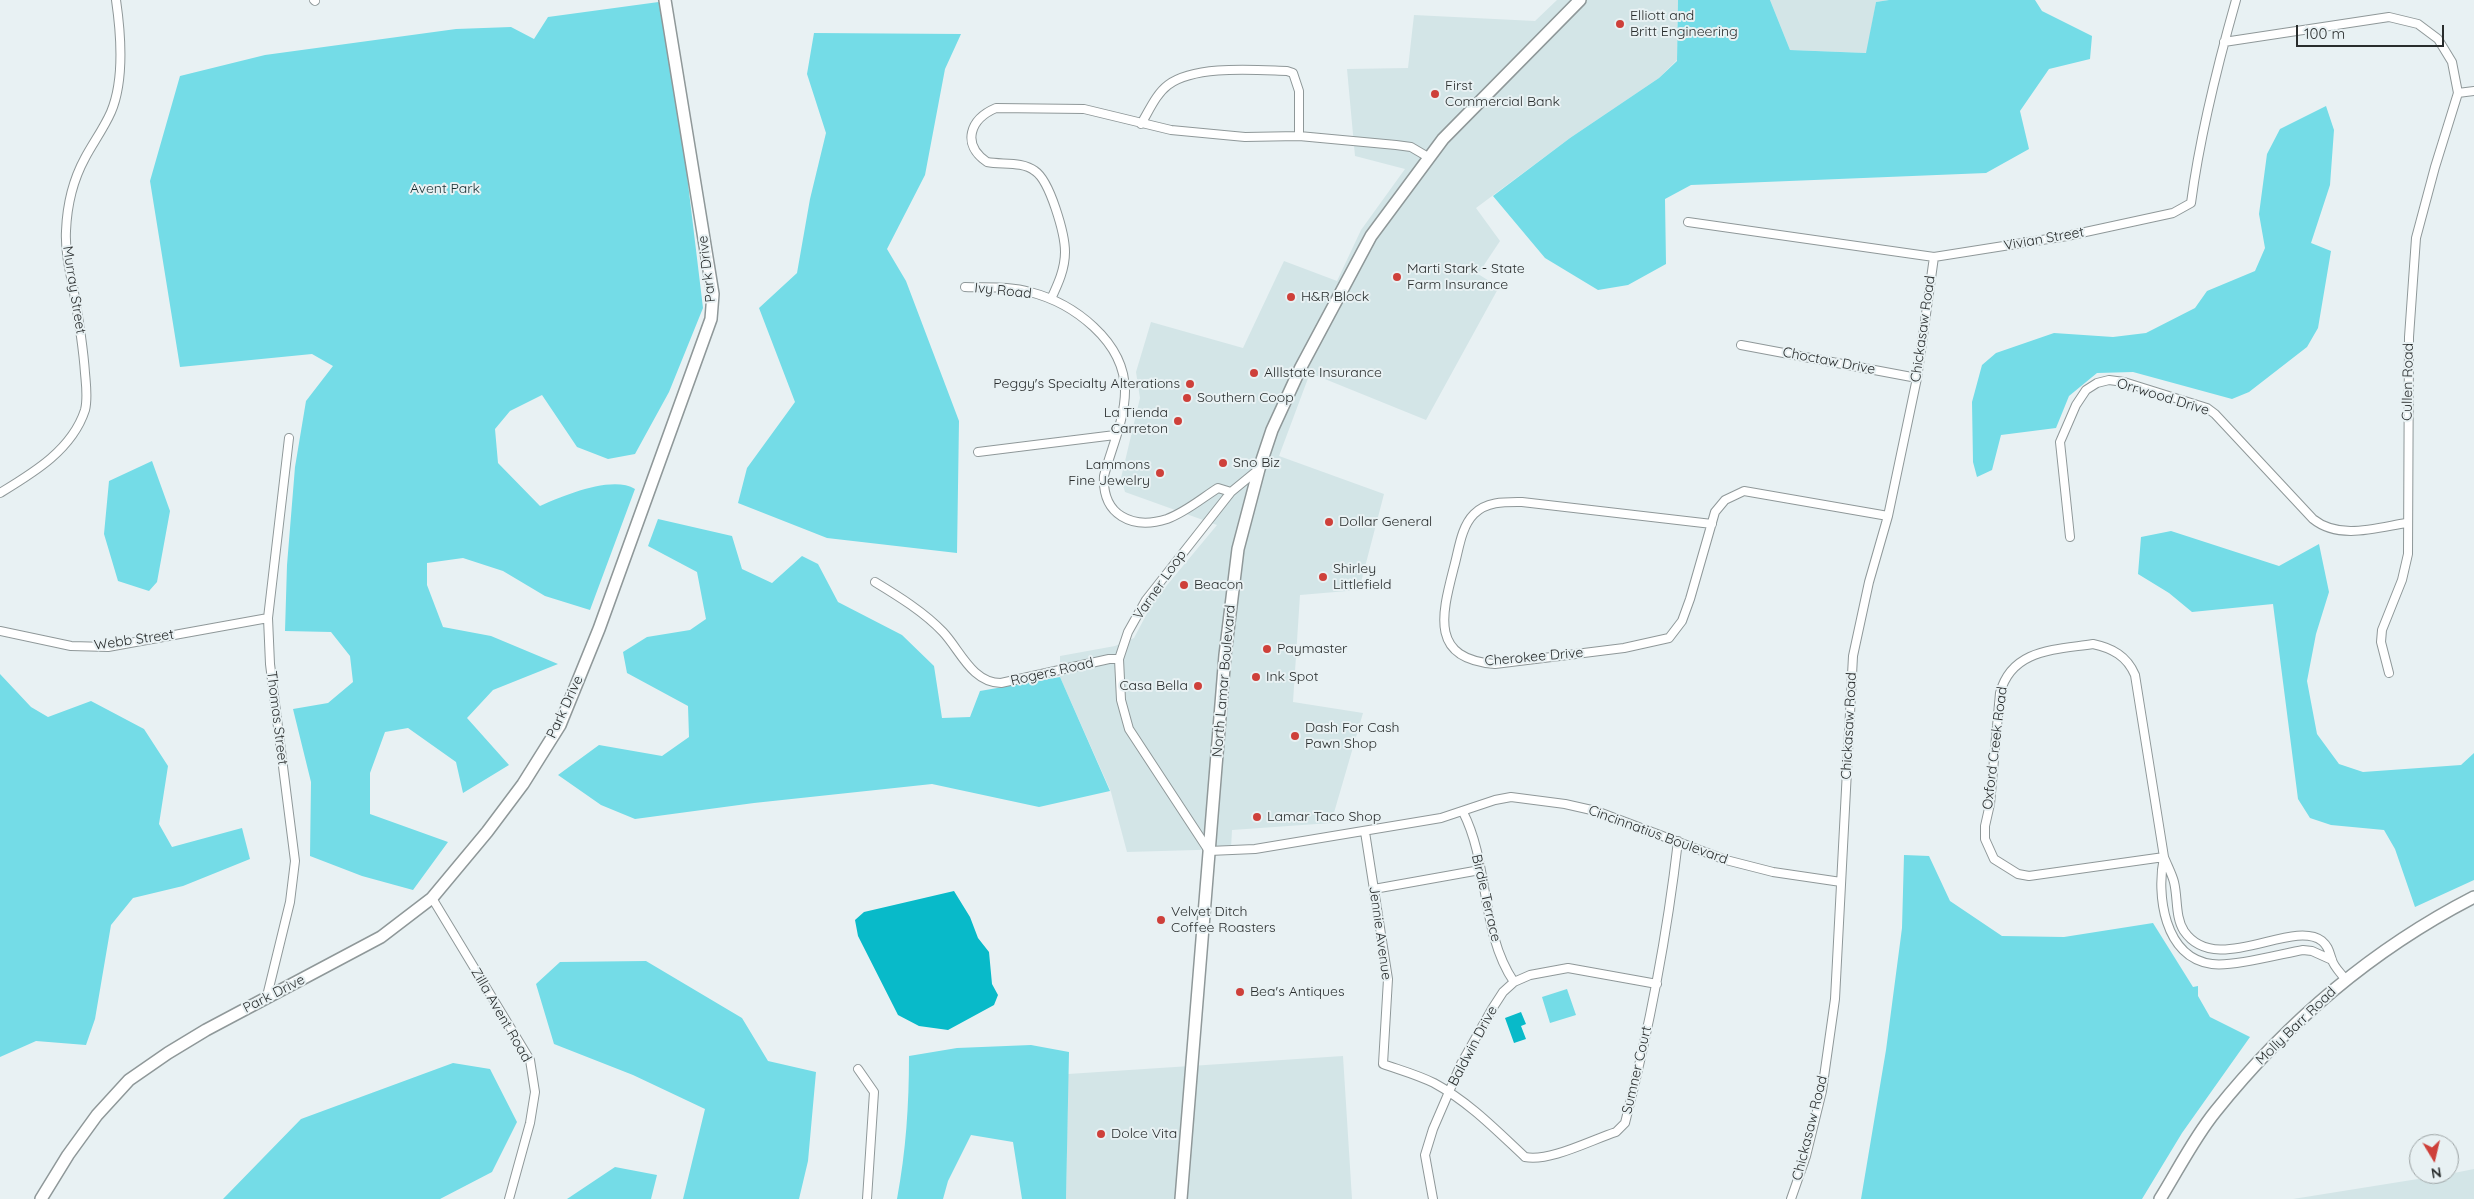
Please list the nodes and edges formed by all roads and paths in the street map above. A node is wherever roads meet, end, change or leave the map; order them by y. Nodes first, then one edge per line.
1 (116, 0) edge
2 (668, 0) edge
3 (1580, 0) edge
4 (2236, 0) edge
5 (2224, 42) junction
6 (2474, 91) edge
7 (2458, 93) junction
8 (1141, 124) junction
9 (1299, 136) junction
10 (1428, 157) junction
11 (1688, 222) dead end
12 (1934, 257) junction
13 (965, 287) dead end
14 (1051, 300) junction
15 (1741, 345) dead end
16 (1917, 378) junction
17 (1115, 436) junction
18 (289, 438) dead end
19 (978, 452) dead end
20 (1259, 469) junction
21 (1231, 492) junction
22 (0, 493) edge
23 (1888, 516) junction
24 (2406, 523) junction
25 (1712, 524) junction
26 (2070, 537) dead end
27 (875, 582) dead end
28 (268, 618) junction
29 (0, 631) edge
30 (1120, 659) junction
31 (2389, 673) dead end
32 (1463, 812) junction
33 (1365, 832) junction
34 (1678, 841) junction
35 (1209, 851) junction
36 (2164, 857) junction
37 (1480, 870) junction
38 (1841, 882) junction
39 (1374, 889) junction
40 (2474, 897) edge
41 (432, 898) junction
42 (2332, 960) junction
43 (2344, 979) junction
44 (1514, 982) junction
45 (1657, 984) junction
46 (267, 996) junction
47 (1383, 1064) joint
48 (858, 1069) dead end
49 (1450, 1092) junction
50 (41, 1199) edge
51 (509, 1199) edge
52 (867, 1199) edge
53 (1180, 1199) edge
54 (1433, 1199) edge
55 (1791, 1199) edge
56 (2160, 1199) edge

1 - 22 street, Murray Street
2 - 41 street, Park Drive
3 - 10 street, North Lamar Boulevard
4 - 5 street, Vivian Street
5 - 7 street
5 - 12 street, Vivian Street
6 - 7 street
7 - 24 street, Cullen Road
8 - 9 street
8 - 9 street
8 - 14 street
9 - 10 street
10 - 20 street, North Lamar Boulevard
11 - 12 street, Vivian Street
12 - 16 street, Chickasaw Road
13 - 14 street, Ivy Road
14 - 17 street, Ivy Road
15 - 16 street, Choctaw Drive
16 - 23 street, Chickasaw Road
17 - 19 street
17 - 21 street, Ivy Road
18 - 28 street, Thomas Street
20 - 21 street, Varner Loop
20 - 35 street, North Lamar Boulevard
21 - 30 street, Varner Loop
23 - 25 street, Cherokee Drive
23 - 38 street, Chickasaw Road
24 - 26 street, Orrwood Drive
24 - 31 street, Cullen Road
25 - 25 street, Cherokee Drive
27 - 30 street, Rogers Road
28 - 29 street, Webb Street
28 - 46 street, Thomas Street
30 - 35 street, Varner Loop
32 - 33 street, Cincinnatius Boulevard
32 - 34 street, Cincinnatius Boulevard
32 - 37 street, Birdie Terrace
33 - 35 street, Cincinnatius Boulevard
33 - 39 street, Jennie Avenue
34 - 38 street, Cincinnatius Boulevard
34 - 45 street, Sumner Court
35 - 53 street, North Lamar Boulevard
36 - 36 street, Oxford Creek Road
36 - 42 street, Oxford Creek Road
36 - 42 street, Oxford Creek Road
37 - 39 street
37 - 44 street, Birdie Terrace
38 - 55 street, Chickasaw Road
39 - 47 street, Jennie Avenue
40 - 43 street, Molly Barr Road
41 - 46 street, Park Drive
41 - 51 street, Zilla Avent Road
42 - 43 street, Oxford Creek Road
43 - 56 street, Molly Barr Road
44 - 45 street, Baldwin Drive
44 - 49 street, Baldwin Drive
45 - 49 street, Sumner Court
46 - 50 street, Park Drive
47 - 49 street, Sumner Court
48 - 52 street
49 - 54 street, Baldwin Drive

